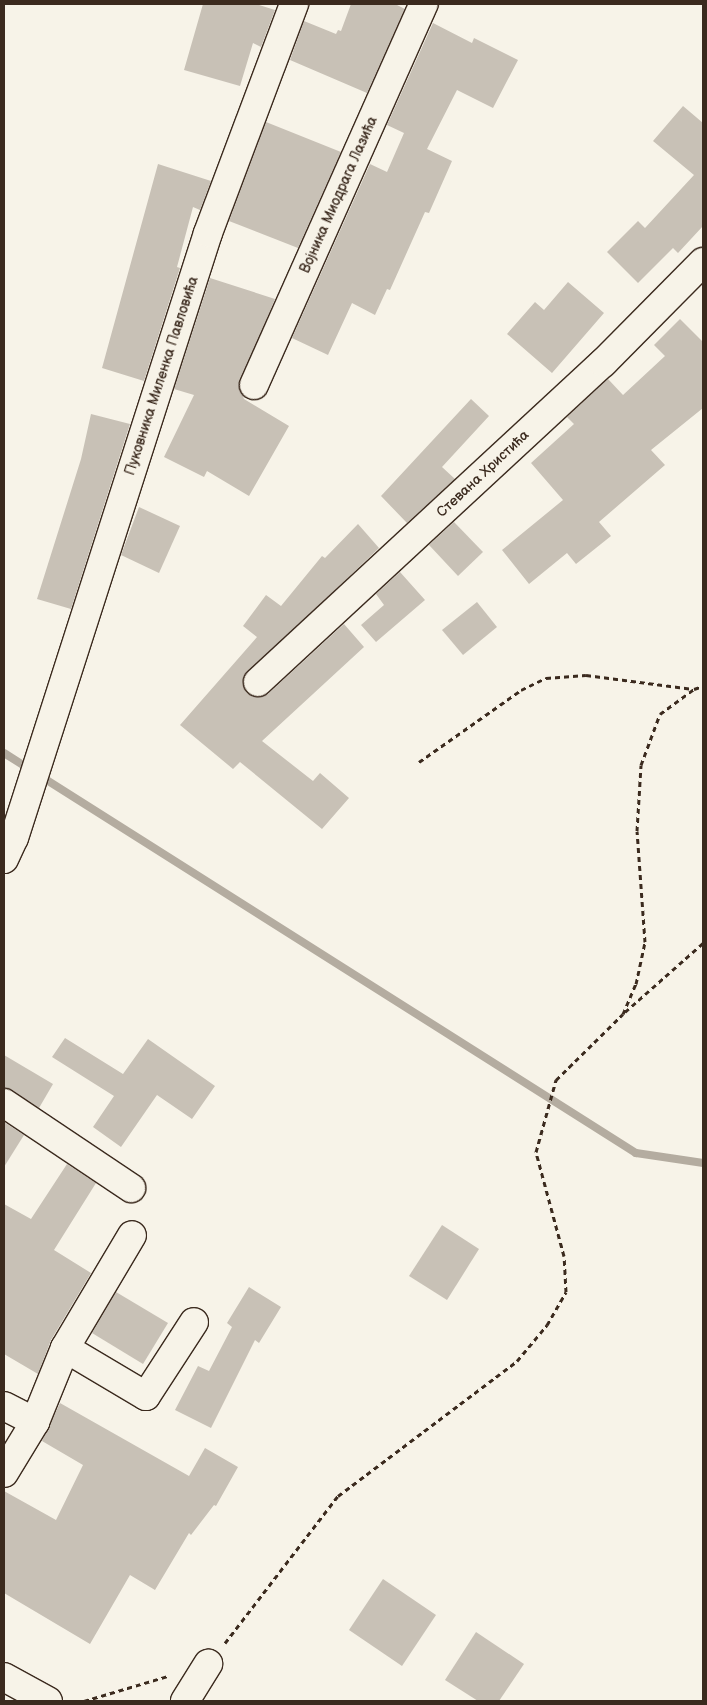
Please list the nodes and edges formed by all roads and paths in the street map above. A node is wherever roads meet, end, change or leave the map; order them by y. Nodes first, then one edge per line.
1 (294, 4) edge
2 (424, 4) edge
3 (703, 262) edge
4 (254, 385) dead end
5 (258, 682) dead end
6 (703, 686) edge
7 (694, 689) junction
8 (419, 762) dead end
9 (7, 844) edge
10 (703, 943) edge
11 (623, 1014) junction
12 (4, 1103) edge
13 (131, 1188) dead end
14 (132, 1235) dead end
15 (194, 1322) dead end
16 (65, 1348) junction
17 (4, 1406) edge
18 (35, 1422) junction
19 (4, 1473) edge
20 (208, 1664) junction
21 (4, 1677) edge
22 (48, 1701) edge
23 (84, 1701) edge
24 (185, 1701) edge

1 - 9 street, Пуковника Миленка Павловића
2 - 4 street, Војника Миодрага Лазића
3 - 5 street, Стевана Христића
6 - 7 path
7 - 8 path
7 - 11 path
10 - 11 path
11 - 20 path
12 - 13 street
14 - 16 street
15 - 16 street
16 - 18 street
17 - 18 street
18 - 19 street
20 - 23 path
20 - 24 street
21 - 22 street

